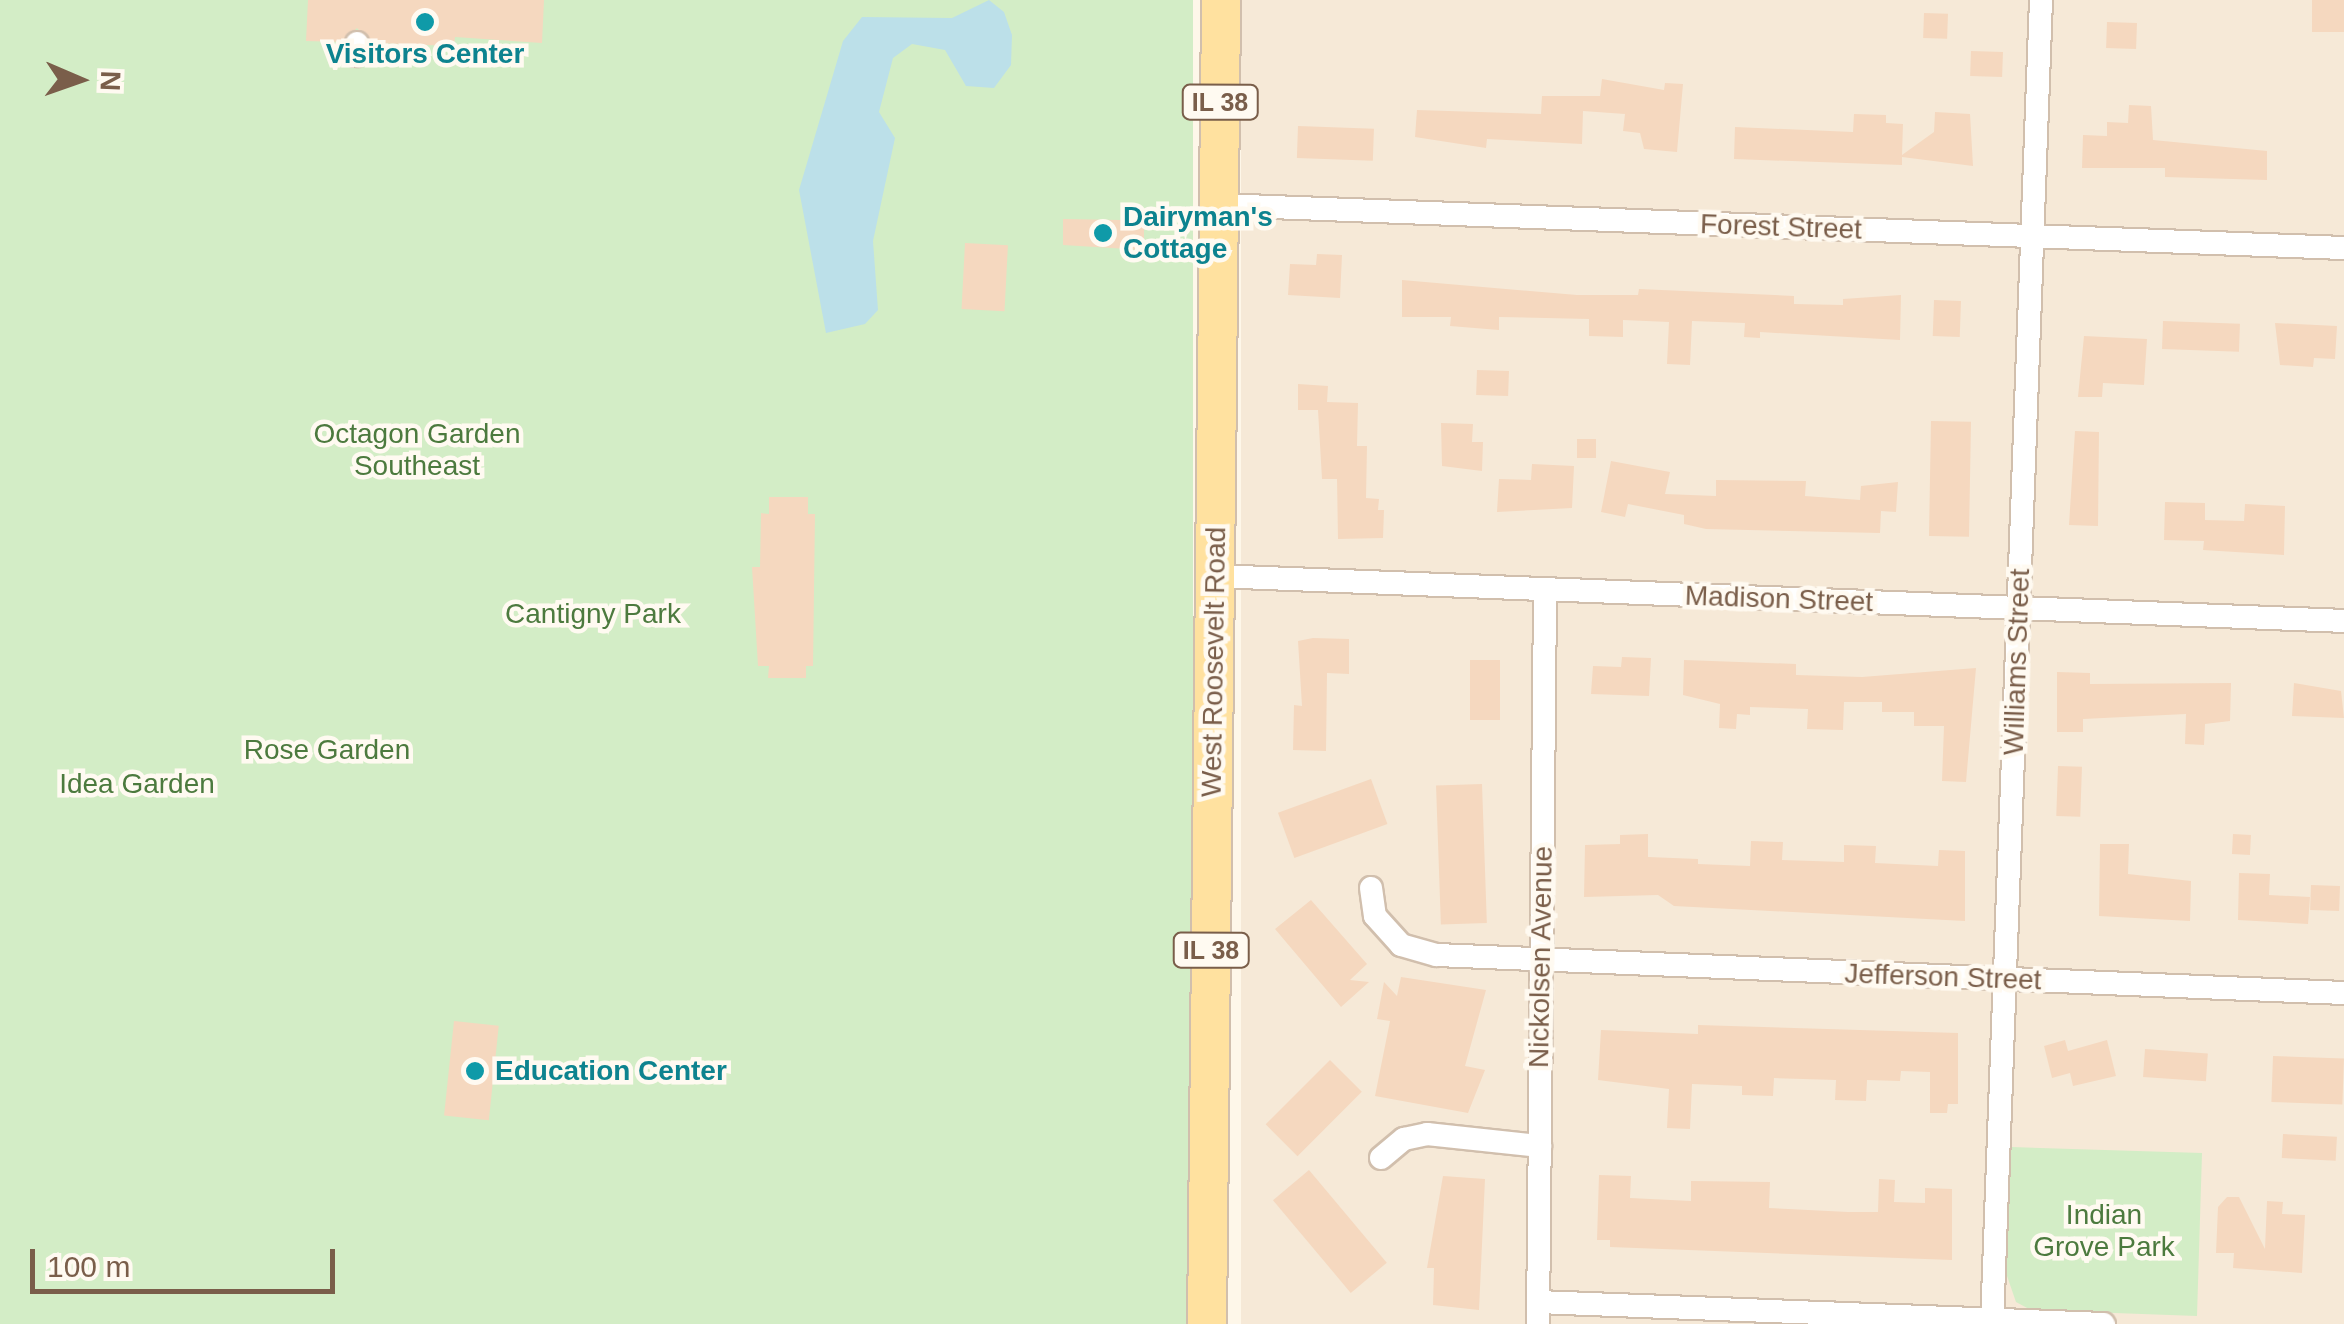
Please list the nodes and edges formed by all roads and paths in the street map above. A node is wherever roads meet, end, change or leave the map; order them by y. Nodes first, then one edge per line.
1 (1222, 0) edge
2 (2041, 0) edge
3 (1218, 204) junction
4 (2033, 236) junction
5 (2344, 248) edge
6 (1215, 576) junction
7 (1544, 590) junction
8 (2019, 608) junction
9 (2344, 621) edge
10 (1371, 888) dead end
11 (1541, 962) junction
12 (2005, 980) junction
13 (2344, 993) edge
14 (1540, 1146) junction
15 (1381, 1158) dead end
16 (1538, 1313) edge
17 (1992, 1322) edge
18 (1207, 1324) edge
19 (2104, 1324) edge

1 - 3 main road, West Roosevelt Road / IL 38
2 - 4 street, Williams Street
3 - 4 street, Forest Street
3 - 6 main road, West Roosevelt Road / IL 38
4 - 5 street, Forest Street
4 - 8 street, Williams Street
6 - 7 street, Madison Street
6 - 18 main road, West Roosevelt Road / IL 38
7 - 8 street, Madison Street
7 - 11 street, Nickolsen Avenue
8 - 9 street, Madison Street
8 - 12 street, Williams Street
10 - 11 street, Jefferson Street
11 - 12 street, Jefferson Street
11 - 14 street, Nickolsen Avenue
12 - 13 street, Jefferson Street
12 - 17 street, Williams Street
14 - 15 street
14 - 16 street, Nickolsen Avenue
16 - 17 street
17 - 19 street

